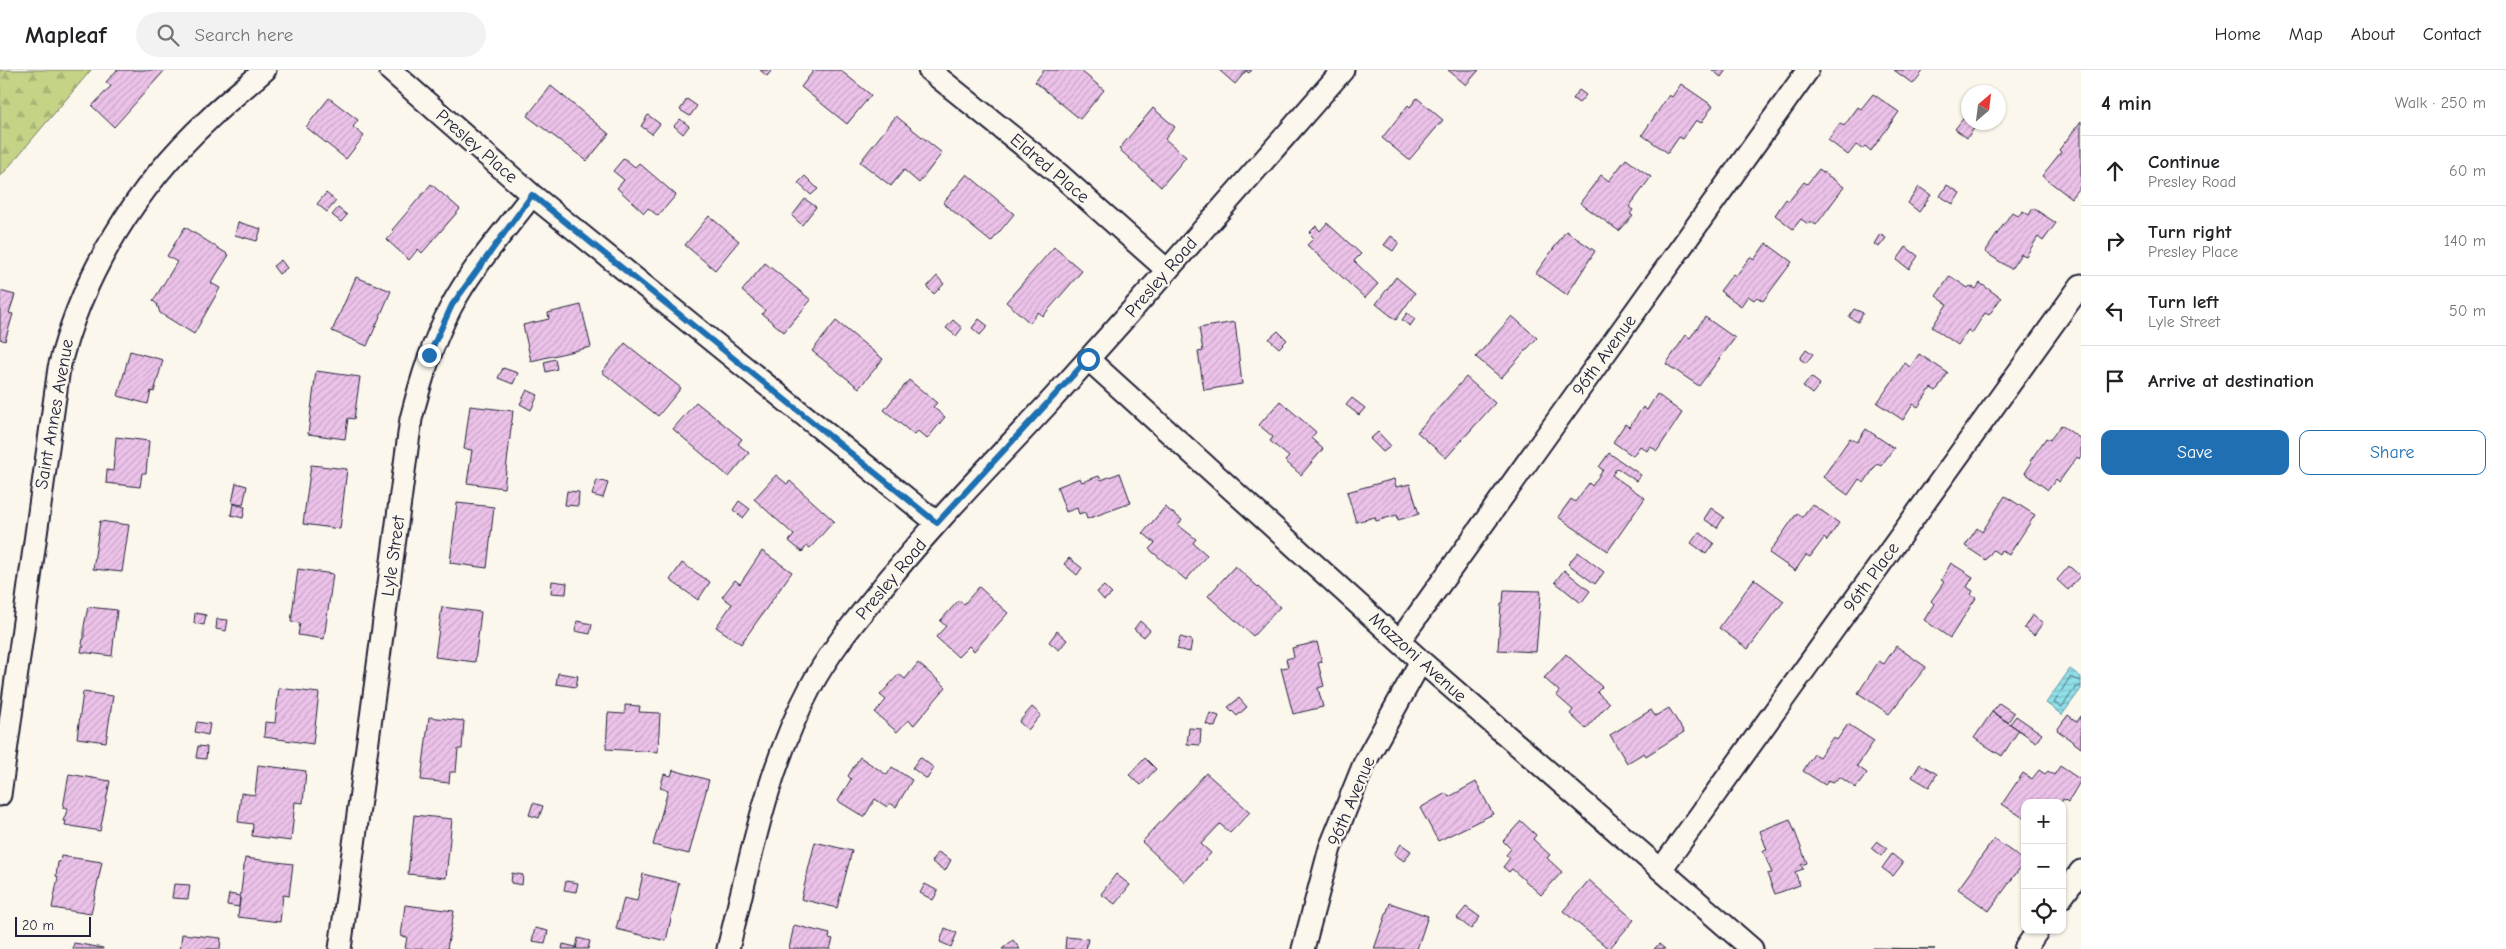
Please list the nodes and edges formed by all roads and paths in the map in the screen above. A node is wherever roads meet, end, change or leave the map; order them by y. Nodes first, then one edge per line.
1 (266, 70) edge
2 (390, 70) edge
3 (929, 70) edge
4 (1343, 70) edge
5 (1808, 70) edge
6 (532, 195) junction
7 (1167, 270) junction
8 (2081, 285) edge
9 (1088, 359) junction
10 (937, 523) junction
11 (1400, 640) junction
12 (1421, 661) junction
13 (0, 796) edge
14 (1662, 868) junction
15 (2081, 871) edge
16 (2066, 892) edge
17 (2035, 934) edge
18 (340, 949) edge
19 (728, 949) edge
20 (1303, 949) edge
21 (1752, 949) edge
22 (2024, 949) edge

1 - 13 street, Saint Annes Avenue
2 - 6 street, Presley Place
3 - 7 street, Eldred Place
4 - 7 street, Presley Road
5 - 11 street, 96th Avenue
6 - 10 street, Presley Place
6 - 18 street, Lyle Street
7 - 9 street, Presley Road
8 - 14 street, 96th Place
9 - 10 street, Presley Road
9 - 11 street, Mazzoni Avenue
10 - 19 street, Presley Road
11 - 12 street, Mazzoni Avenue
12 - 14 street, Mazzoni Avenue
12 - 20 street, 96th Avenue
14 - 21 street, Mazzoni Avenue
15 - 16 street
17 - 22 street

